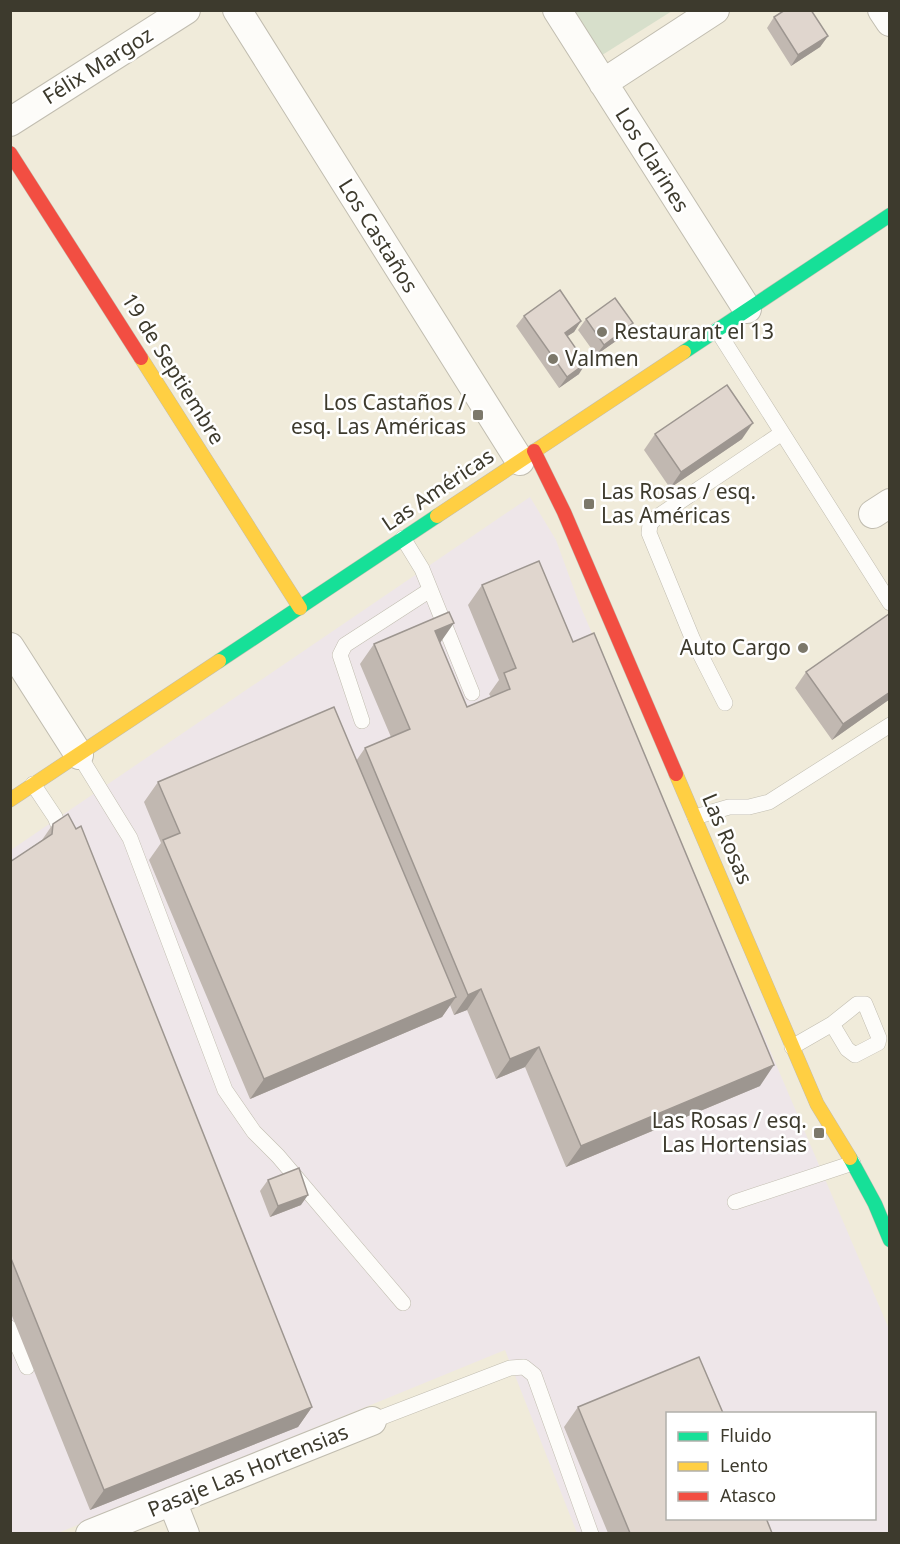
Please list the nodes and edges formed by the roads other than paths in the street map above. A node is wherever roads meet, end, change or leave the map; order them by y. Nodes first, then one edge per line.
1 (186, 10) edge
2 (237, 10) edge
3 (558, 10) edge
4 (715, 10) edge
5 (882, 10) edge
6 (890, 21) edge
7 (603, 83) junction
8 (10, 122) edge
9 (10, 153) edge
10 (890, 215) edge
11 (747, 309) junction
12 (717, 330) junction
13 (782, 433) junction
14 (527, 456) junction
15 (404, 538) junction
16 (430, 590) junction
17 (890, 603) edge
18 (300, 608) junction
19 (10, 647) edge
20 (472, 693) dead end
21 (725, 703) dead end
22 (362, 721) dead end
23 (890, 725) edge
24 (79, 755) junction
25 (33, 784) junction
26 (10, 800) edge
27 (695, 817) junction
28 (69, 850) edge
29 (832, 1024) dead end
30 (792, 1047) junction
31 (853, 1162) junction
32 (882, 1201) edge
33 (735, 1202) dead end
34 (890, 1240) edge
35 (403, 1303) dead end
36 (10, 1328) edge
37 (27, 1367) dead end
38 (372, 1421) joint
39 (172, 1501) junction
40 (90, 1533) edge
41 (185, 1533) edge
42 (591, 1533) edge

1 - 8 street, Félix Margoz
2 - 14 street, Los Castaños
3 - 7 street, Los Clarines
4 - 7 street
5 - 6 street
7 - 11 street, Los Clarines
9 - 18 street, 19 de Septiembre
10 - 11 street, Las Américas
11 - 12 street, Las Américas
12 - 13 lane
12 - 14 street, Las Américas
13 - 17 lane
13 - 21 lane
14 - 15 street, Las Américas
14 - 27 street, Las Rosas
15 - 16 lane
15 - 18 street, Las Américas
16 - 20 lane
16 - 22 lane
18 - 24 street, Las Américas
19 - 24 street
23 - 27 lane
24 - 25 street, Las Américas
24 - 35 lane
25 - 26 street, Las Américas
25 - 28 lane
27 - 30 street, Las Rosas
29 - 30 lane
30 - 31 street, Las Rosas
31 - 32 street, Las Rosas
31 - 33 lane
32 - 34 street, Las Rosas
36 - 37 lane
38 - 39 street, Pasaje Las Hortensias
38 - 42 lane
39 - 40 street, Pasaje Las Hortensias
39 - 41 street

